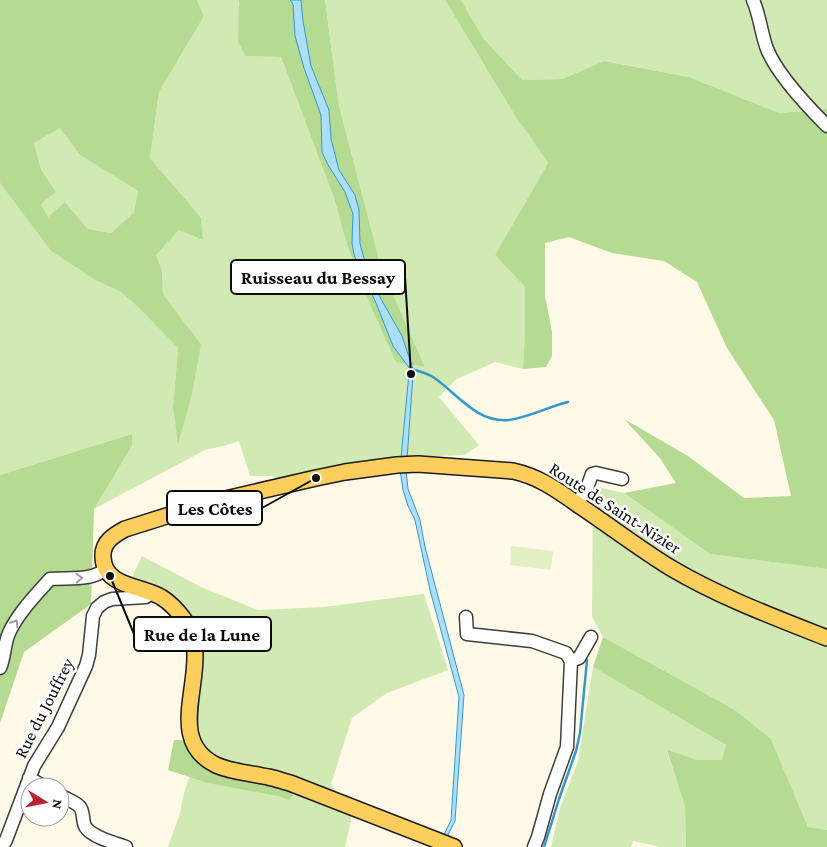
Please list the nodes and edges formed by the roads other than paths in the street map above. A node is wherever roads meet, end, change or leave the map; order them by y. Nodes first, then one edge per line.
1 (753, 0) edge
2 (827, 126) edge
3 (622, 479) dead end
4 (577, 504) junction
5 (106, 569) junction
6 (150, 592) junction
7 (466, 617) dead end
8 (591, 637) dead end
9 (827, 638) edge
10 (571, 662) junction
11 (0, 668) edge
12 (29, 777) edge
13 (70, 801) edge
14 (20, 802) edge
15 (2, 847) edge
16 (126, 847) edge
17 (454, 847) edge
18 (534, 847) edge

1 - 2 street
3 - 4 street
4 - 5 main road, Route de Saint-Nizier
4 - 9 main road, Route de Saint-Nizier
5 - 6 main road
11 -> 5 street
6 - 12 street, Rue du Jouffrey
6 - 17 main road
7 - 10 street
8 - 10 street
10 - 18 street
13 - 16 street
14 - 15 street, Rue du Jouffrey

